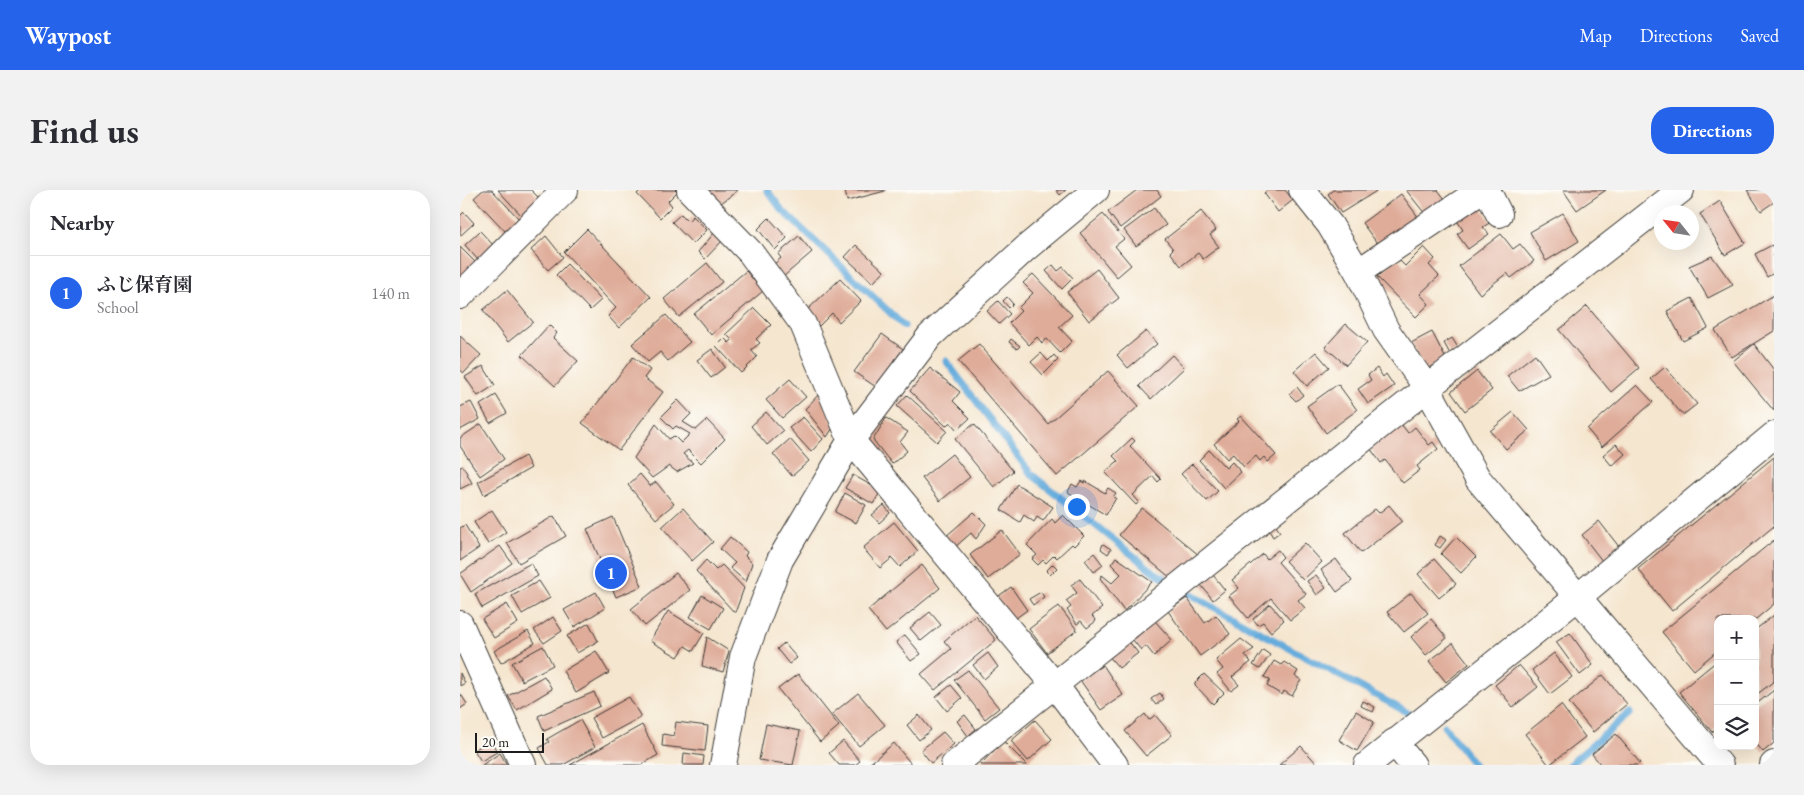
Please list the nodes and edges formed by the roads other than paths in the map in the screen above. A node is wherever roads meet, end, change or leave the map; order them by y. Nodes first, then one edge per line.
1 (565, 190) edge
2 (690, 190) edge
3 (1096, 190) edge
4 (1302, 190) edge
5 (1487, 190) edge
6 (1681, 190) edge
7 (1467, 194) edge
8 (1499, 214) dead end
9 (1358, 272) junction
10 (460, 296) edge
11 (1427, 388) junction
12 (1774, 435) edge
13 (851, 440) junction
14 (1578, 597) junction
15 (460, 624) edge
16 (1054, 684) junction
17 (1394, 742) junction
18 (523, 765) edge
19 (723, 765) edge
20 (954, 765) edge
21 (1115, 765) edge
22 (1367, 765) edge
23 (1413, 765) edge
24 (1720, 765) edge

1 - 10 street
2 - 13 street
3 - 13 street
4 - 9 street
5 - 8 street
6 - 11 street
7 - 9 street
9 - 11 street
11 - 14 street
11 - 16 street
12 - 14 street
13 - 16 street
13 - 19 street
14 - 17 street
14 - 24 street
15 - 18 street
16 - 20 street
16 - 21 street
17 - 22 street
17 - 23 street

